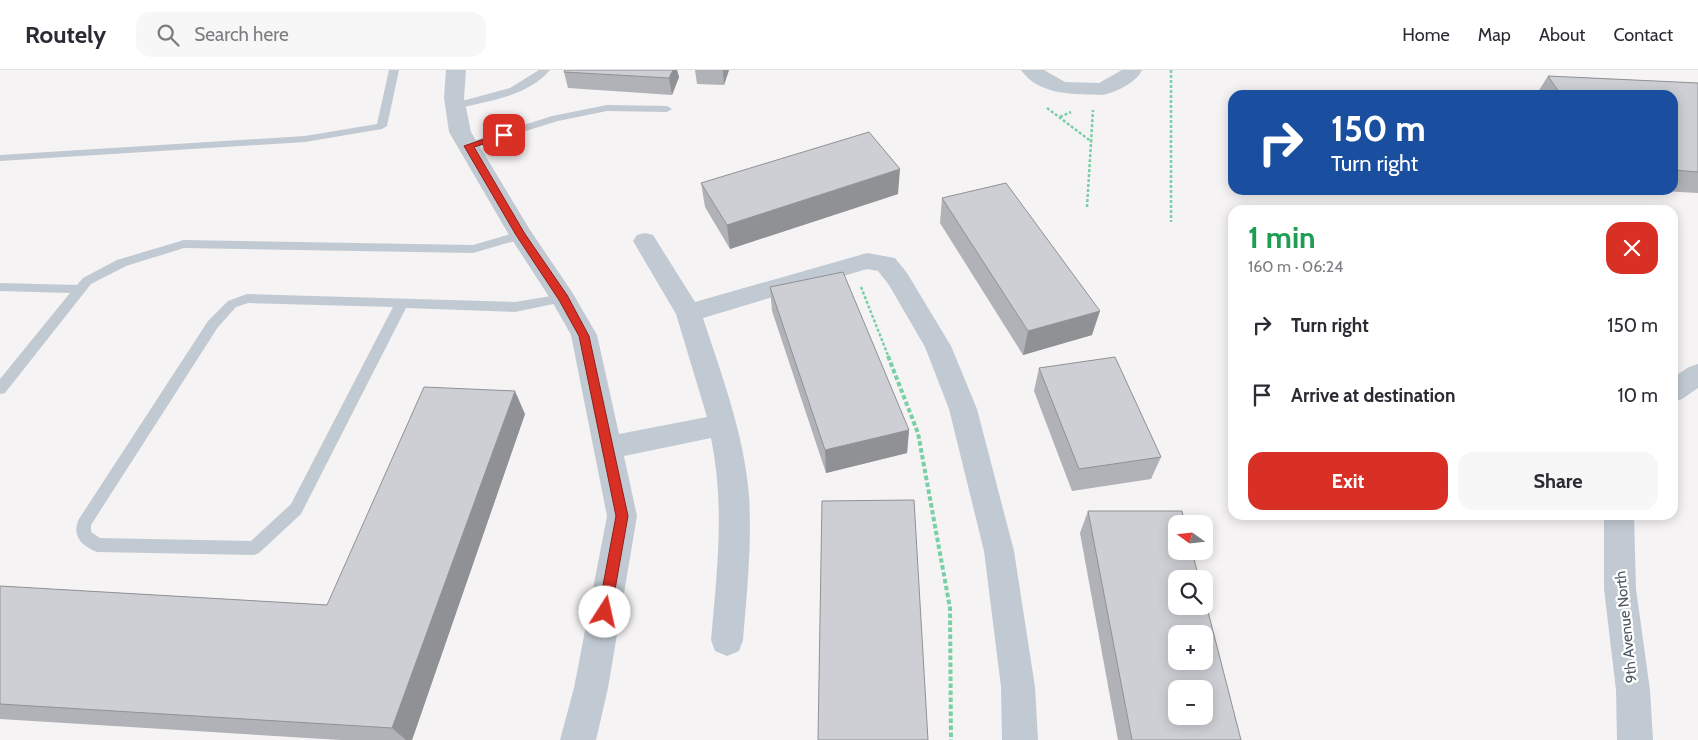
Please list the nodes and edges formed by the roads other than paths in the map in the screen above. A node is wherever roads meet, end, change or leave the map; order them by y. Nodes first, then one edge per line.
1 (394, 70) edge
2 (456, 70) edge
3 (545, 70) edge
4 (1132, 70) edge
5 (1042, 74) edge
6 (455, 106) junction
7 (667, 109) dead end
8 (468, 146) junction
9 (0, 158) edge
10 (521, 235) junction
11 (645, 241) dead end
12 (0, 287) edge
13 (79, 289) junction
14 (563, 298) junction
15 (402, 303) junction
16 (690, 313) junction
17 (1698, 374) edge
18 (1678, 388) edge
19 (0, 389) edge
20 (721, 425) junction
21 (607, 448) junction
22 (1619, 520) edge
23 (726, 640) dead end
24 (578, 740) edge
25 (1020, 740) edge
26 (1635, 740) edge

1 - 9 lane
2 - 6 street
3 - 6 lane
4 - 5 street
6 - 8 street
7 - 8 lane
8 - 10 street
10 - 13 lane
10 - 14 street
11 - 16 street
12 - 13 lane
13 - 19 lane
14 - 15 lane
14 - 21 street
15 - 15 lane
16 - 20 street
16 - 25 street
17 - 18 street
20 - 21 street
20 - 23 street
21 - 24 street
22 - 26 street, 9th Avenue North

